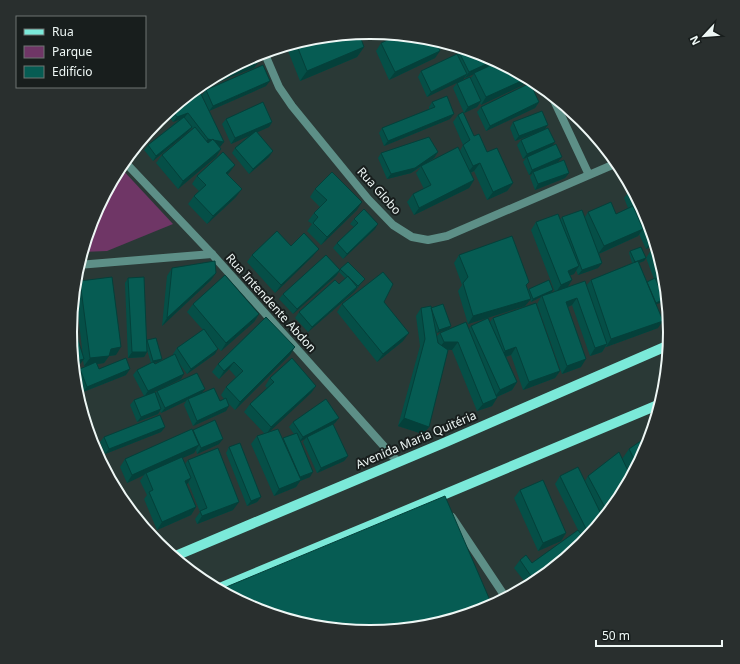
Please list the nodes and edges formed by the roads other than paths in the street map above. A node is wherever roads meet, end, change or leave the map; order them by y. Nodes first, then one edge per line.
1 (267, 58) edge
2 (556, 106) edge
3 (129, 166) edge
4 (611, 166) edge
5 (589, 175) junction
6 (212, 254) junction
7 (85, 264) edge
8 (662, 348) edge
9 (653, 407) edge
10 (398, 462) junction
11 (443, 504) junction
12 (180, 554) edge
13 (224, 586) edge
14 (503, 593) edge

1 - 5 street, Rua Globo
2 - 5 street
3 - 6 street, Rua Intendente Abdon
4 - 5 street, Rua Globo
6 - 7 street
6 - 10 street, Rua Intendente Abdon
8 - 10 main road, Avenida Maria Quitéria
9 - 11 main road
10 - 12 main road, Avenida Maria Quitéria
11 - 13 main road
11 - 14 street

